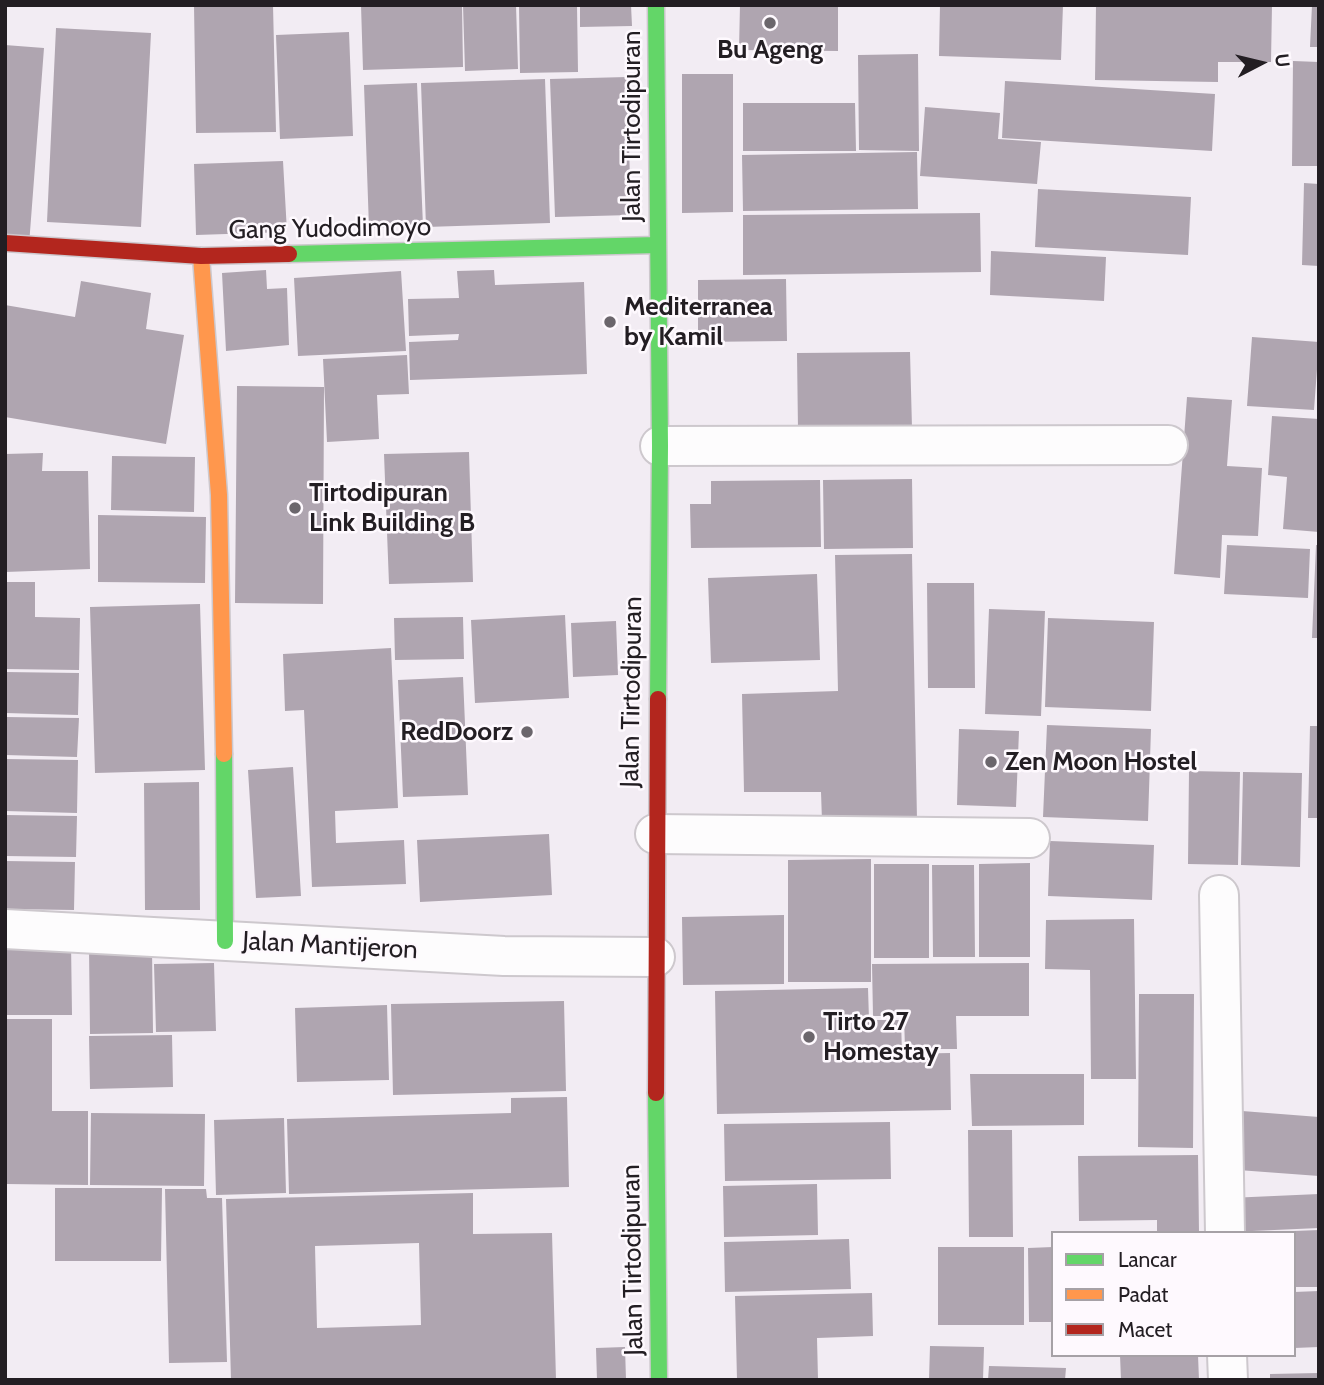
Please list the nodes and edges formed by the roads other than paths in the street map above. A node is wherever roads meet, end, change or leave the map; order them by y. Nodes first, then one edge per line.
1 (656, 5) edge
2 (5, 243) edge
3 (657, 245) junction
4 (201, 256) junction
5 (1168, 445) dead end
6 (660, 446) junction
7 (655, 834) junction
8 (1030, 838) dead end
9 (1219, 895) dead end
10 (5, 929) edge
11 (225, 941) junction
12 (654, 957) junction
13 (1225, 1231) edge
14 (1227, 1357) edge
15 (659, 1380) edge
16 (1228, 1380) edge

1 - 3 street, Jalan Tirtodipuran
2 - 4 street, Gang Yudodimoyo
3 - 4 street, Gang Yudodimoyo
3 - 6 street, Jalan Tirtodipuran
4 - 11 street
5 - 6 street
6 - 7 street, Jalan Tirtodipuran
7 - 8 street
7 - 12 street, Jalan Tirtodipuran
9 - 13 street
10 - 11 street, Jalan Mantijeron
11 - 12 street, Jalan Mantijeron
12 - 15 street, Jalan Tirtodipuran
14 - 16 street

